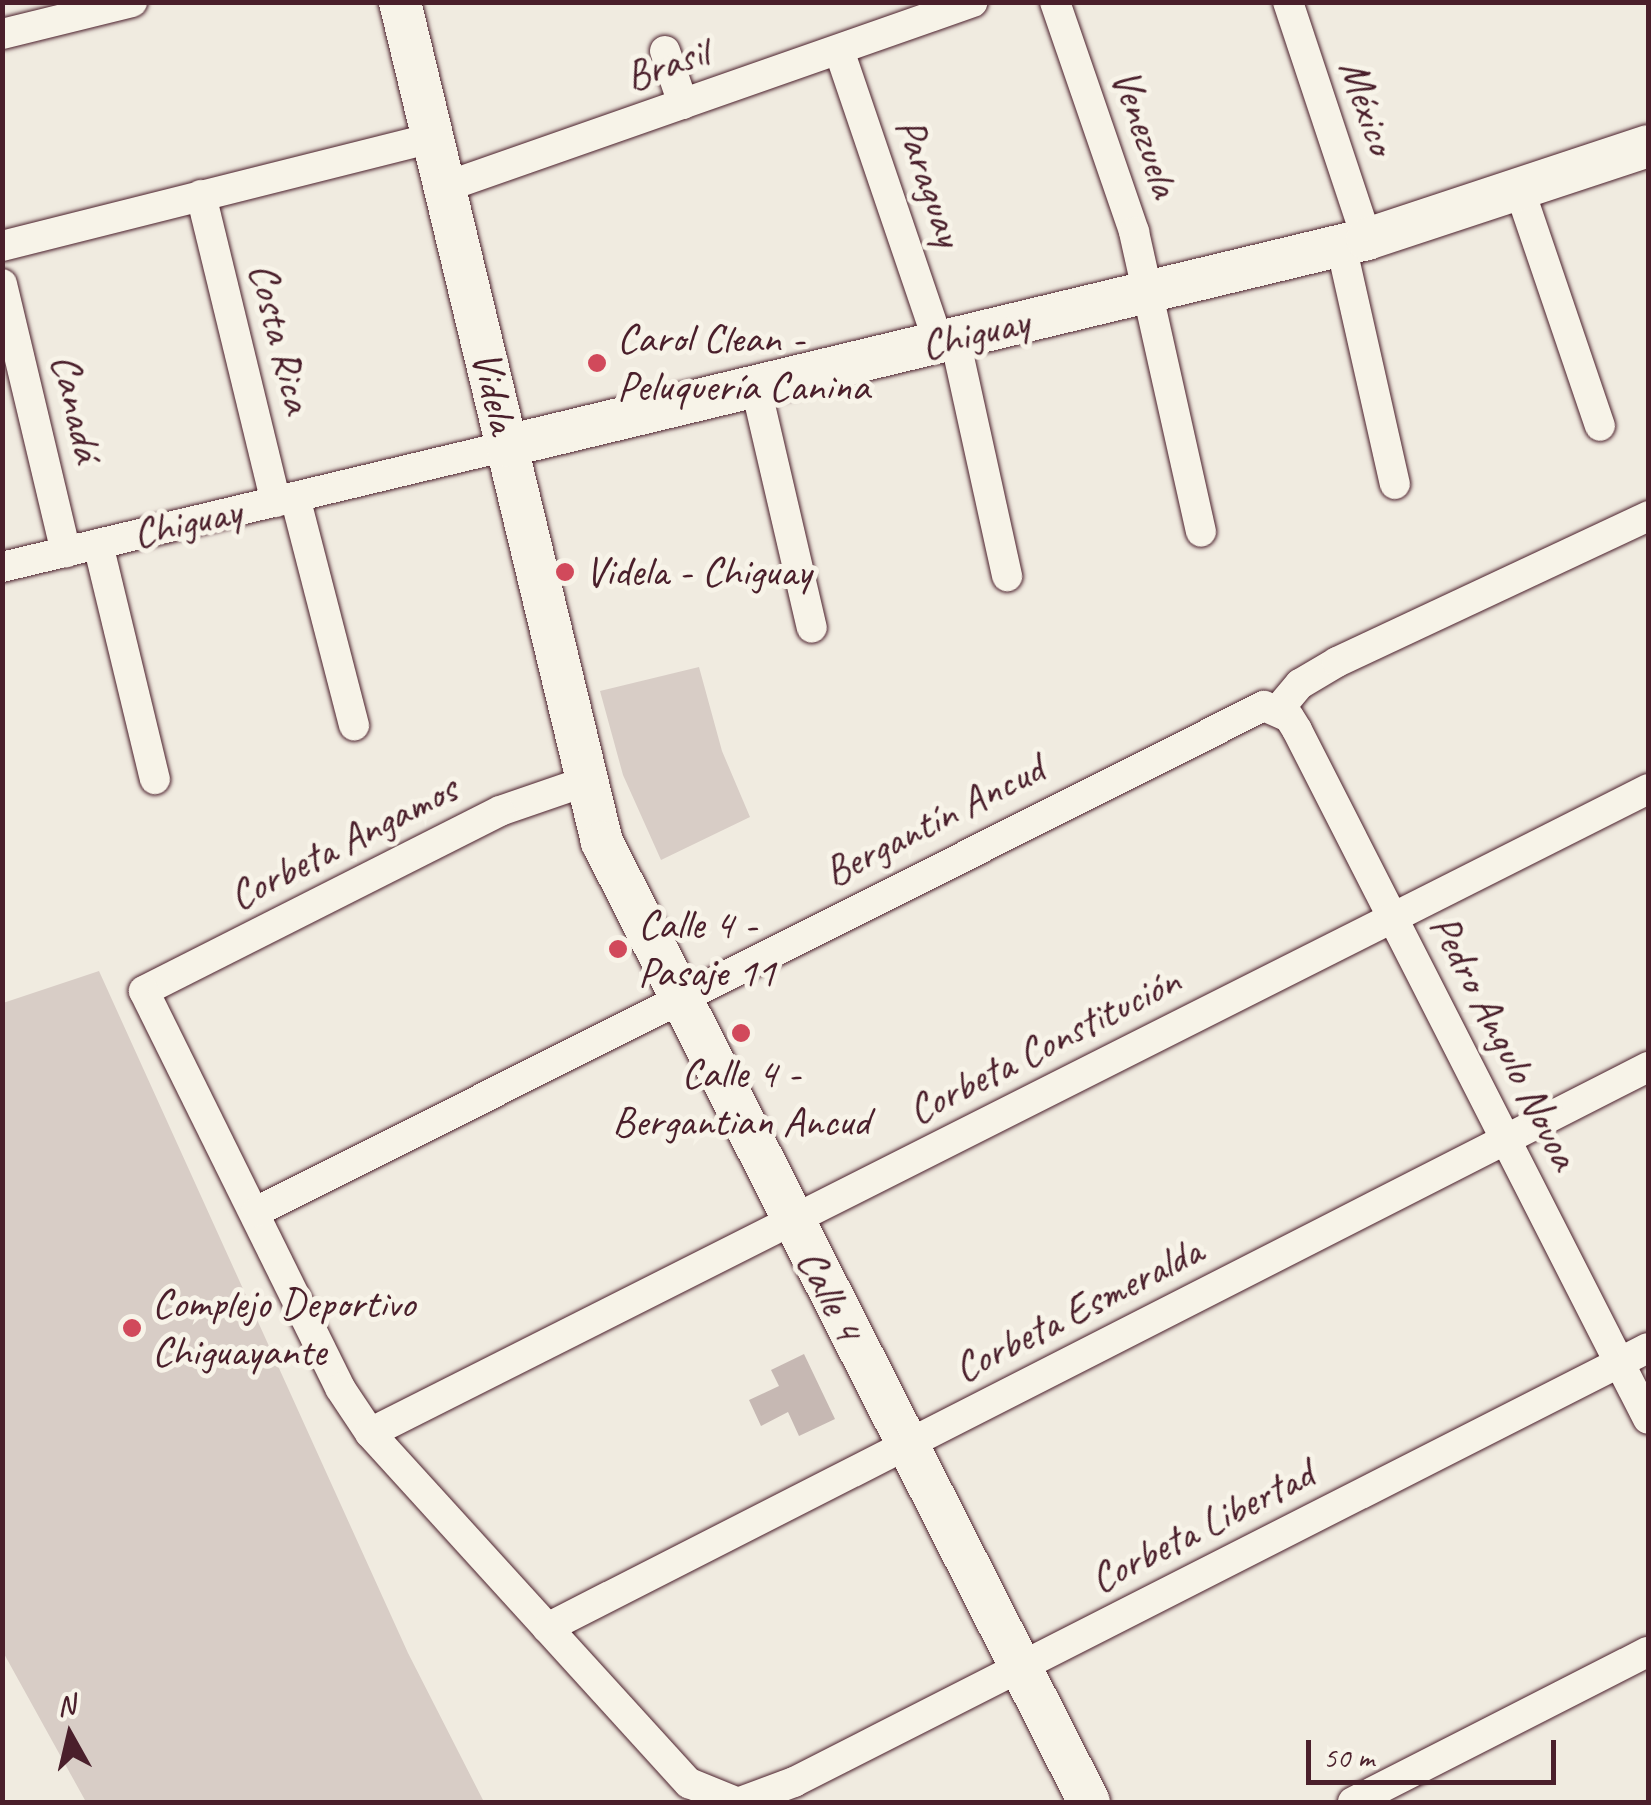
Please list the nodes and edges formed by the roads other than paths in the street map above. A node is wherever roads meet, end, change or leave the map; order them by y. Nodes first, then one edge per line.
1 (132, 2) edge
2 (400, 2) edge
3 (973, 2) edge
4 (1056, 2) edge
5 (1288, 2) edge
6 (2, 34) edge
7 (839, 50) junction
8 (664, 51) dead end
9 (682, 104) junction
10 (433, 138) junction
11 (1648, 146) edge
12 (444, 187) junction
13 (1520, 191) junction
14 (202, 195) junction
15 (1354, 242) junction
16 (2, 246) edge
17 (2, 284) edge
18 (1147, 292) junction
19 (947, 341) junction
20 (756, 388) junction
21 (1600, 426) dead end
22 (507, 446) junction
23 (1395, 484) dead end
24 (286, 499) junction
25 (1648, 516) edge
26 (1201, 532) dead end
27 (98, 544) junction
28 (66, 552) junction
29 (2, 567) edge
30 (1006, 576) dead end
31 (812, 628) dead end
32 (1278, 710) junction
33 (354, 725) dead end
34 (155, 779) dead end
35 (584, 782) junction
36 (1648, 789) edge
37 (1393, 918) junction
38 (677, 998) junction
39 (1648, 1067) edge
40 (1506, 1140) junction
41 (256, 1212) junction
42 (791, 1222) junction
43 (1648, 1348) edge
44 (1620, 1362) junction
45 (1648, 1418) edge
46 (370, 1433) junction
47 (905, 1445) junction
48 (547, 1628) junction
49 (1648, 1652) edge
50 (1019, 1667) junction
51 (738, 1802) edge
52 (1088, 1802) edge
53 (1353, 1802) edge

1 - 6 street
2 - 10 street, Videla
3 - 7 street, Brasil
4 - 18 street, Venezuela
5 - 15 street, México
7 - 9 street, Brasil
7 - 19 street, Paraguay
8 - 9 street
9 - 12 street, Brasil
10 - 12 street, Videla
10 - 14 street
11 - 13 street, Chiguay
12 - 22 street, Videla
13 - 15 street, Chiguay
13 - 21 street
14 - 16 street
14 - 24 street, Costa Rica
15 - 18 street, Chiguay
15 - 23 street, México
17 - 28 street, Canadá
18 - 19 street, Chiguay
18 - 26 street, Venezuela
19 - 20 street, Chiguay
19 - 30 street, Paraguay
20 - 22 street, Chiguay
20 - 31 street
22 - 24 street, Chiguay
22 - 35 street, Videla
24 - 27 street, Chiguay
24 - 33 street, Costa Rica
25 - 32 street
27 - 28 street, Chiguay
27 - 34 street
28 - 29 street, Chiguay
32 - 37 street, Pedro Angulo Novoa
32 - 38 street, Bergantín Ancud
35 - 38 street, Calle 4
35 - 41 street, Corbeta Angamos
36 - 37 street, Corbeta Constitución
37 - 40 street, Pedro Angulo Novoa
37 - 42 street, Corbeta Constitución
38 - 41 street, Bergantín Ancud
38 - 42 street, Calle 4
39 - 40 street, Corbeta Esmeralda
40 - 44 street, Pedro Angulo Novoa
40 - 47 street, Corbeta Esmeralda
41 - 46 street
42 - 46 street, Corbeta Constitución
42 - 47 street, Calle 4
43 - 44 street, Corbeta Libertad
44 - 45 street, Pedro Angulo Novoa
44 - 50 street, Corbeta Libertad
46 - 48 street
47 - 48 street, Corbeta Esmeralda
47 - 50 street, Calle 4
48 - 51 street
49 - 53 street
50 - 51 street, Corbeta Libertad
50 - 52 street, Calle 4

